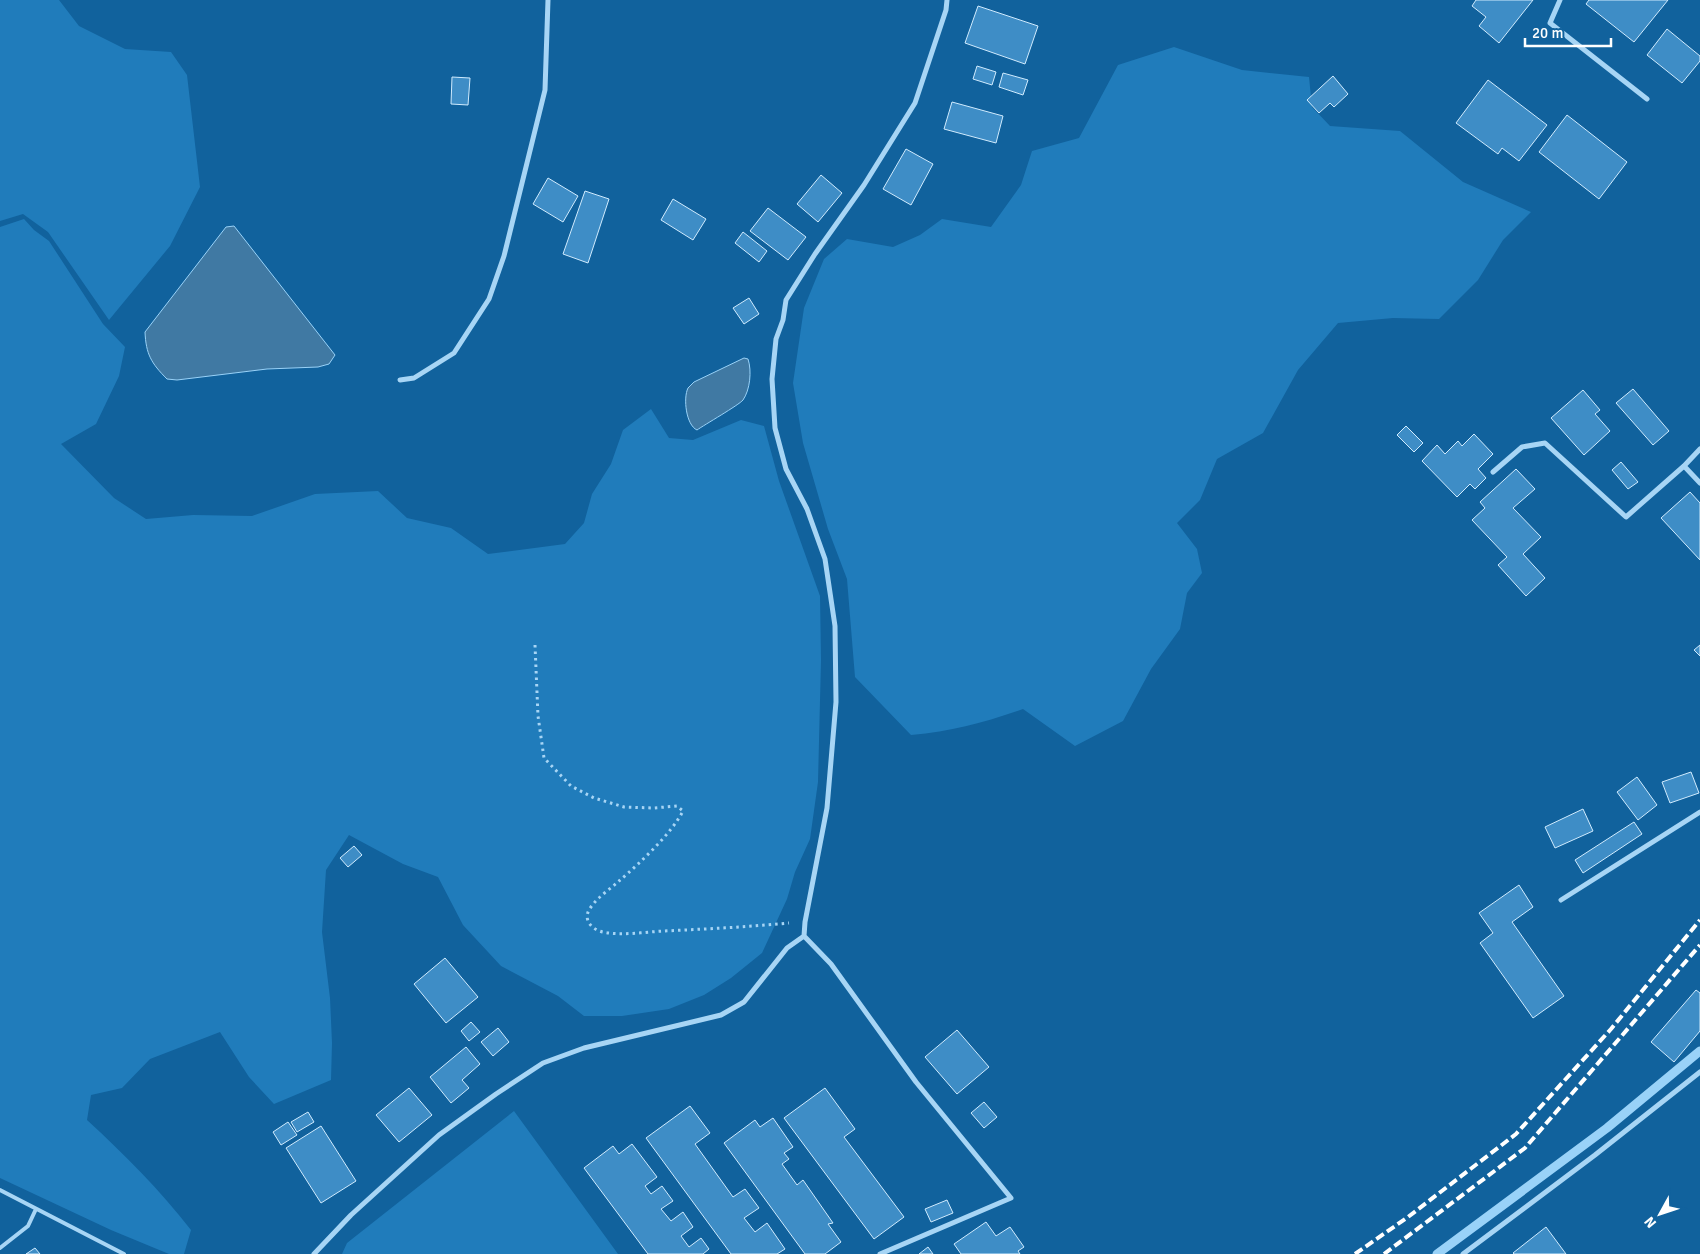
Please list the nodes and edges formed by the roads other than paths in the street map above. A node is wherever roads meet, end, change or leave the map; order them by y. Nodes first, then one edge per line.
1 (548, 0) edge
2 (947, 0) edge
3 (1560, 0) edge
4 (1647, 99) dead end
5 (400, 380) dead end
6 (1700, 448) edge
7 (1684, 466) junction
8 (1493, 472) dead end
9 (1700, 483) edge
10 (1700, 812) edge
11 (1561, 900) dead end
12 (804, 936) junction
13 (1700, 1072) edge
14 (0, 1190) edge
15 (36, 1209) junction
16 (0, 1248) edge
17 (321, 1252) edge
18 (124, 1254) edge
19 (314, 1254) edge
20 (880, 1254) edge
21 (1463, 1254) edge

1 - 5 street
2 - 12 street
3 - 4 street
6 - 7 street
7 - 8 street
7 - 9 street
10 - 11 street
12 - 17 street
12 - 20 street
13 - 21 street
14 - 15 lane
15 - 16 lane
15 - 18 lane
17 - 19 street

